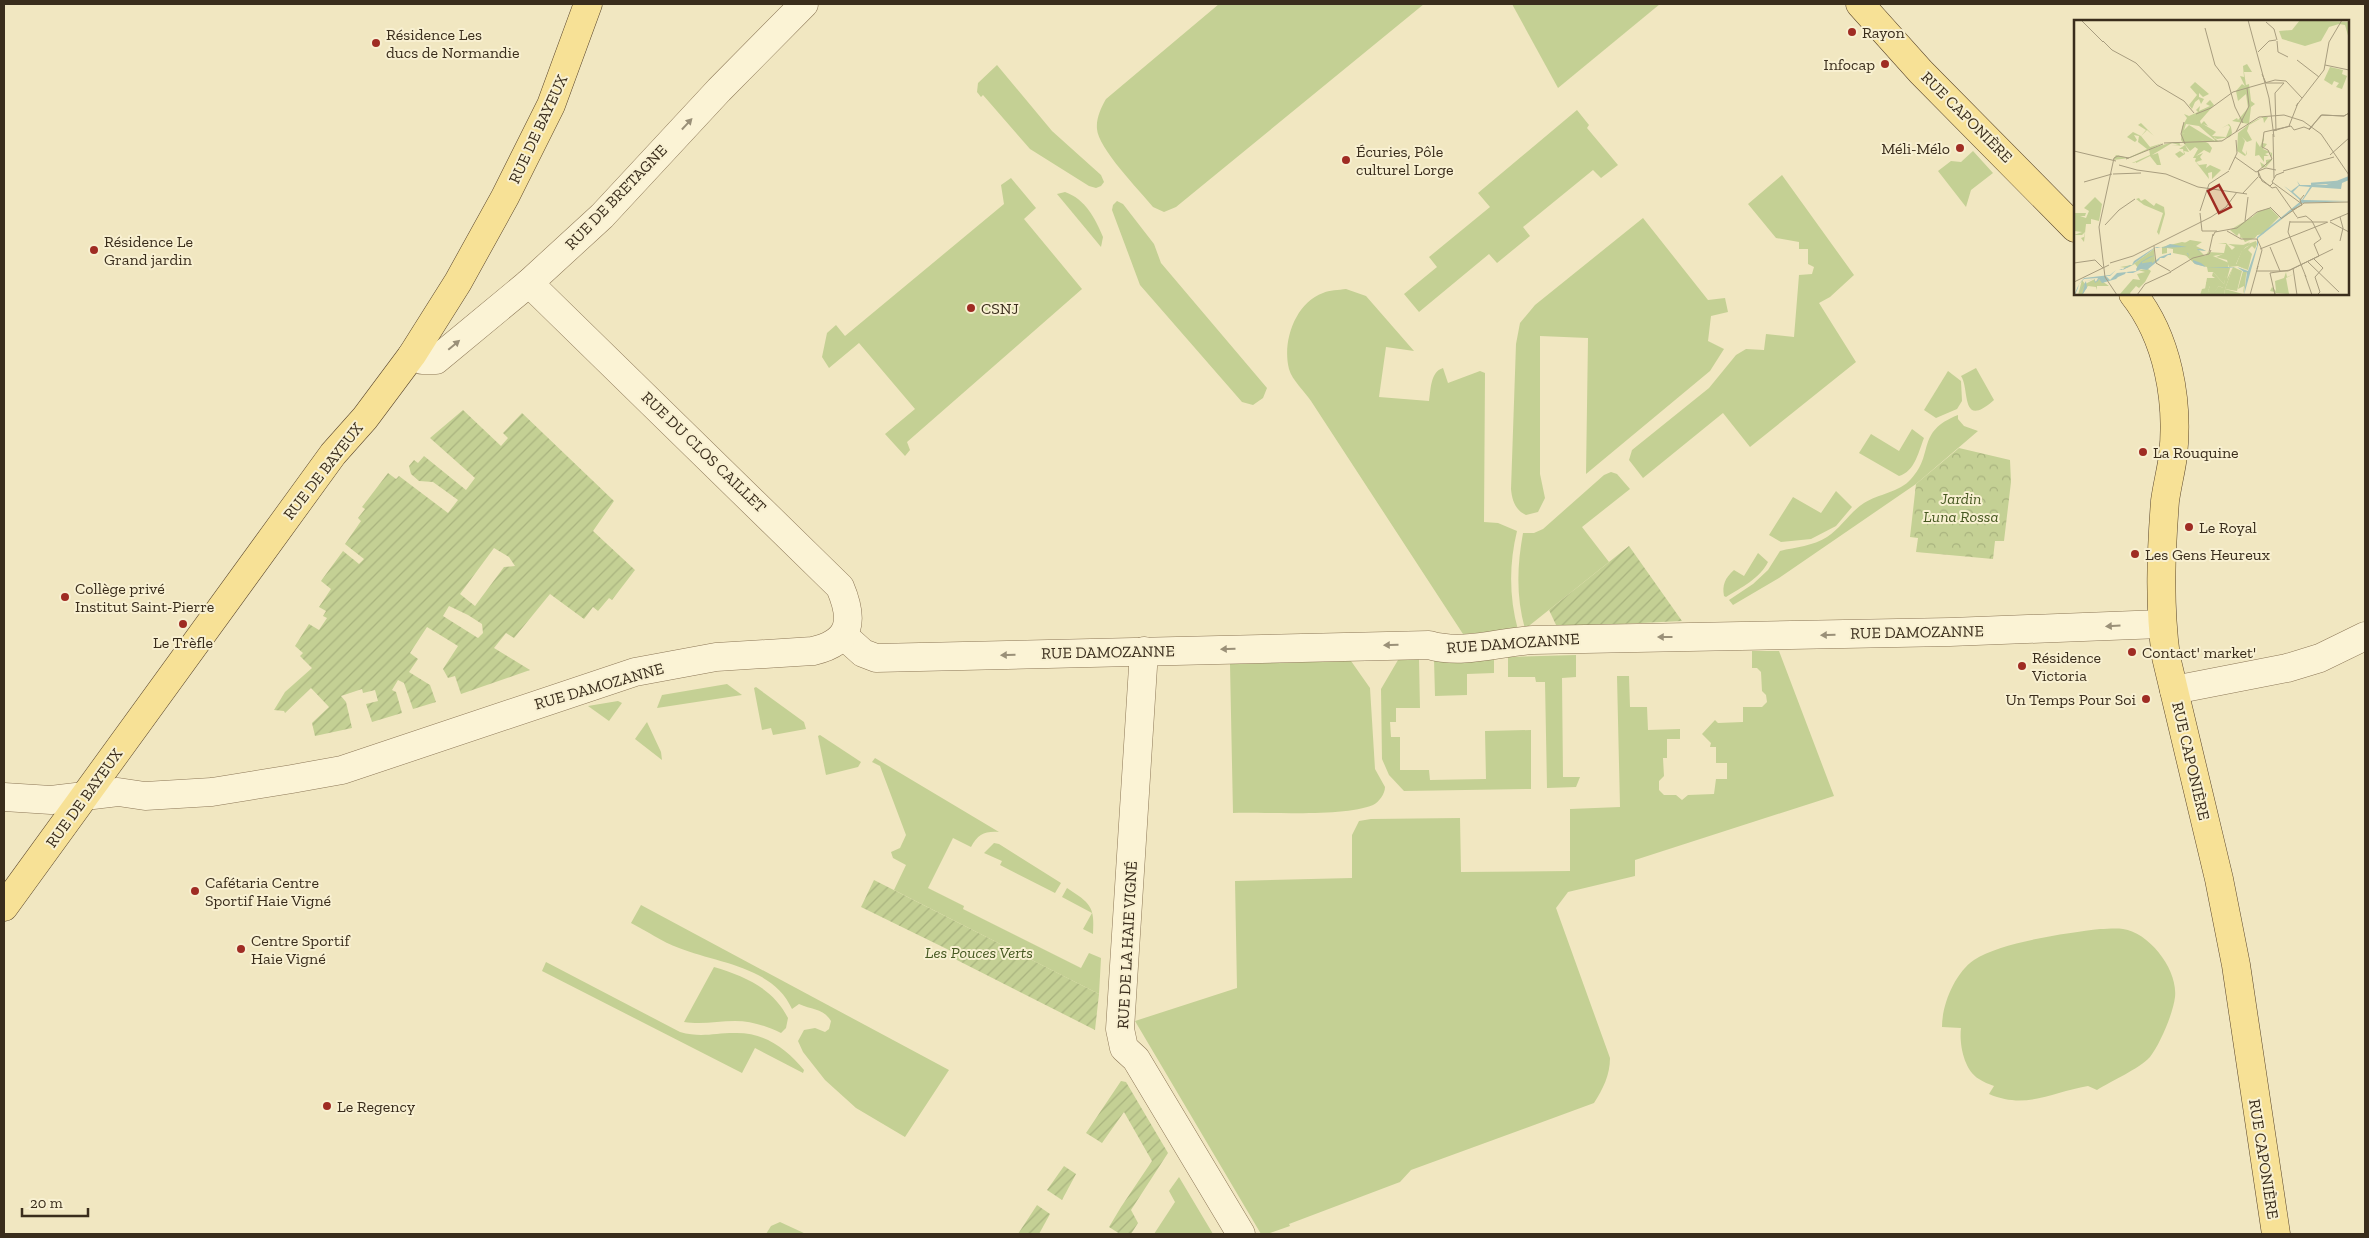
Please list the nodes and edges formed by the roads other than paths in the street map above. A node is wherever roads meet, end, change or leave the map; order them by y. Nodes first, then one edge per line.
1 (588, 4) edge
2 (804, 4) edge
3 (1860, 4) edge
4 (2074, 227) edge
5 (529, 283) junction
6 (2134, 295) edge
7 (412, 355) junction
8 (2161, 624) junction
9 (844, 636) junction
10 (2365, 636) edge
11 (1144, 651) junction
12 (2174, 690) junction
13 (86, 796) junction
14 (4, 797) edge
15 (4, 907) edge
16 (1241, 1234) edge
17 (2276, 1234) edge

1 - 7 main road, RUE DE BAYEUX
5 -> 2 street, RUE DE BRETAGNE
3 - 4 main road, RUE CAPONIÈRE
7 -> 5 street, RUE DE BRETAGNE
5 - 9 street, RUE DU CLOS CAILLET
6 - 8 main road, RUE CAPONIÈRE
7 - 13 main road, RUE DE BAYEUX
8 -> 11 street, RUE DAMOZANNE
8 - 12 main road, RUE CAPONIÈRE
11 -> 9 street, RUE DAMOZANNE
9 - 13 street, RUE DAMOZANNE
10 - 12 street
11 - 16 street, RUE DE LA HAIE VIGNÉ
12 - 17 main road, RUE CAPONIÈRE
13 - 14 street, RUE DAMOZANNE
13 - 15 main road, RUE DE BAYEUX

